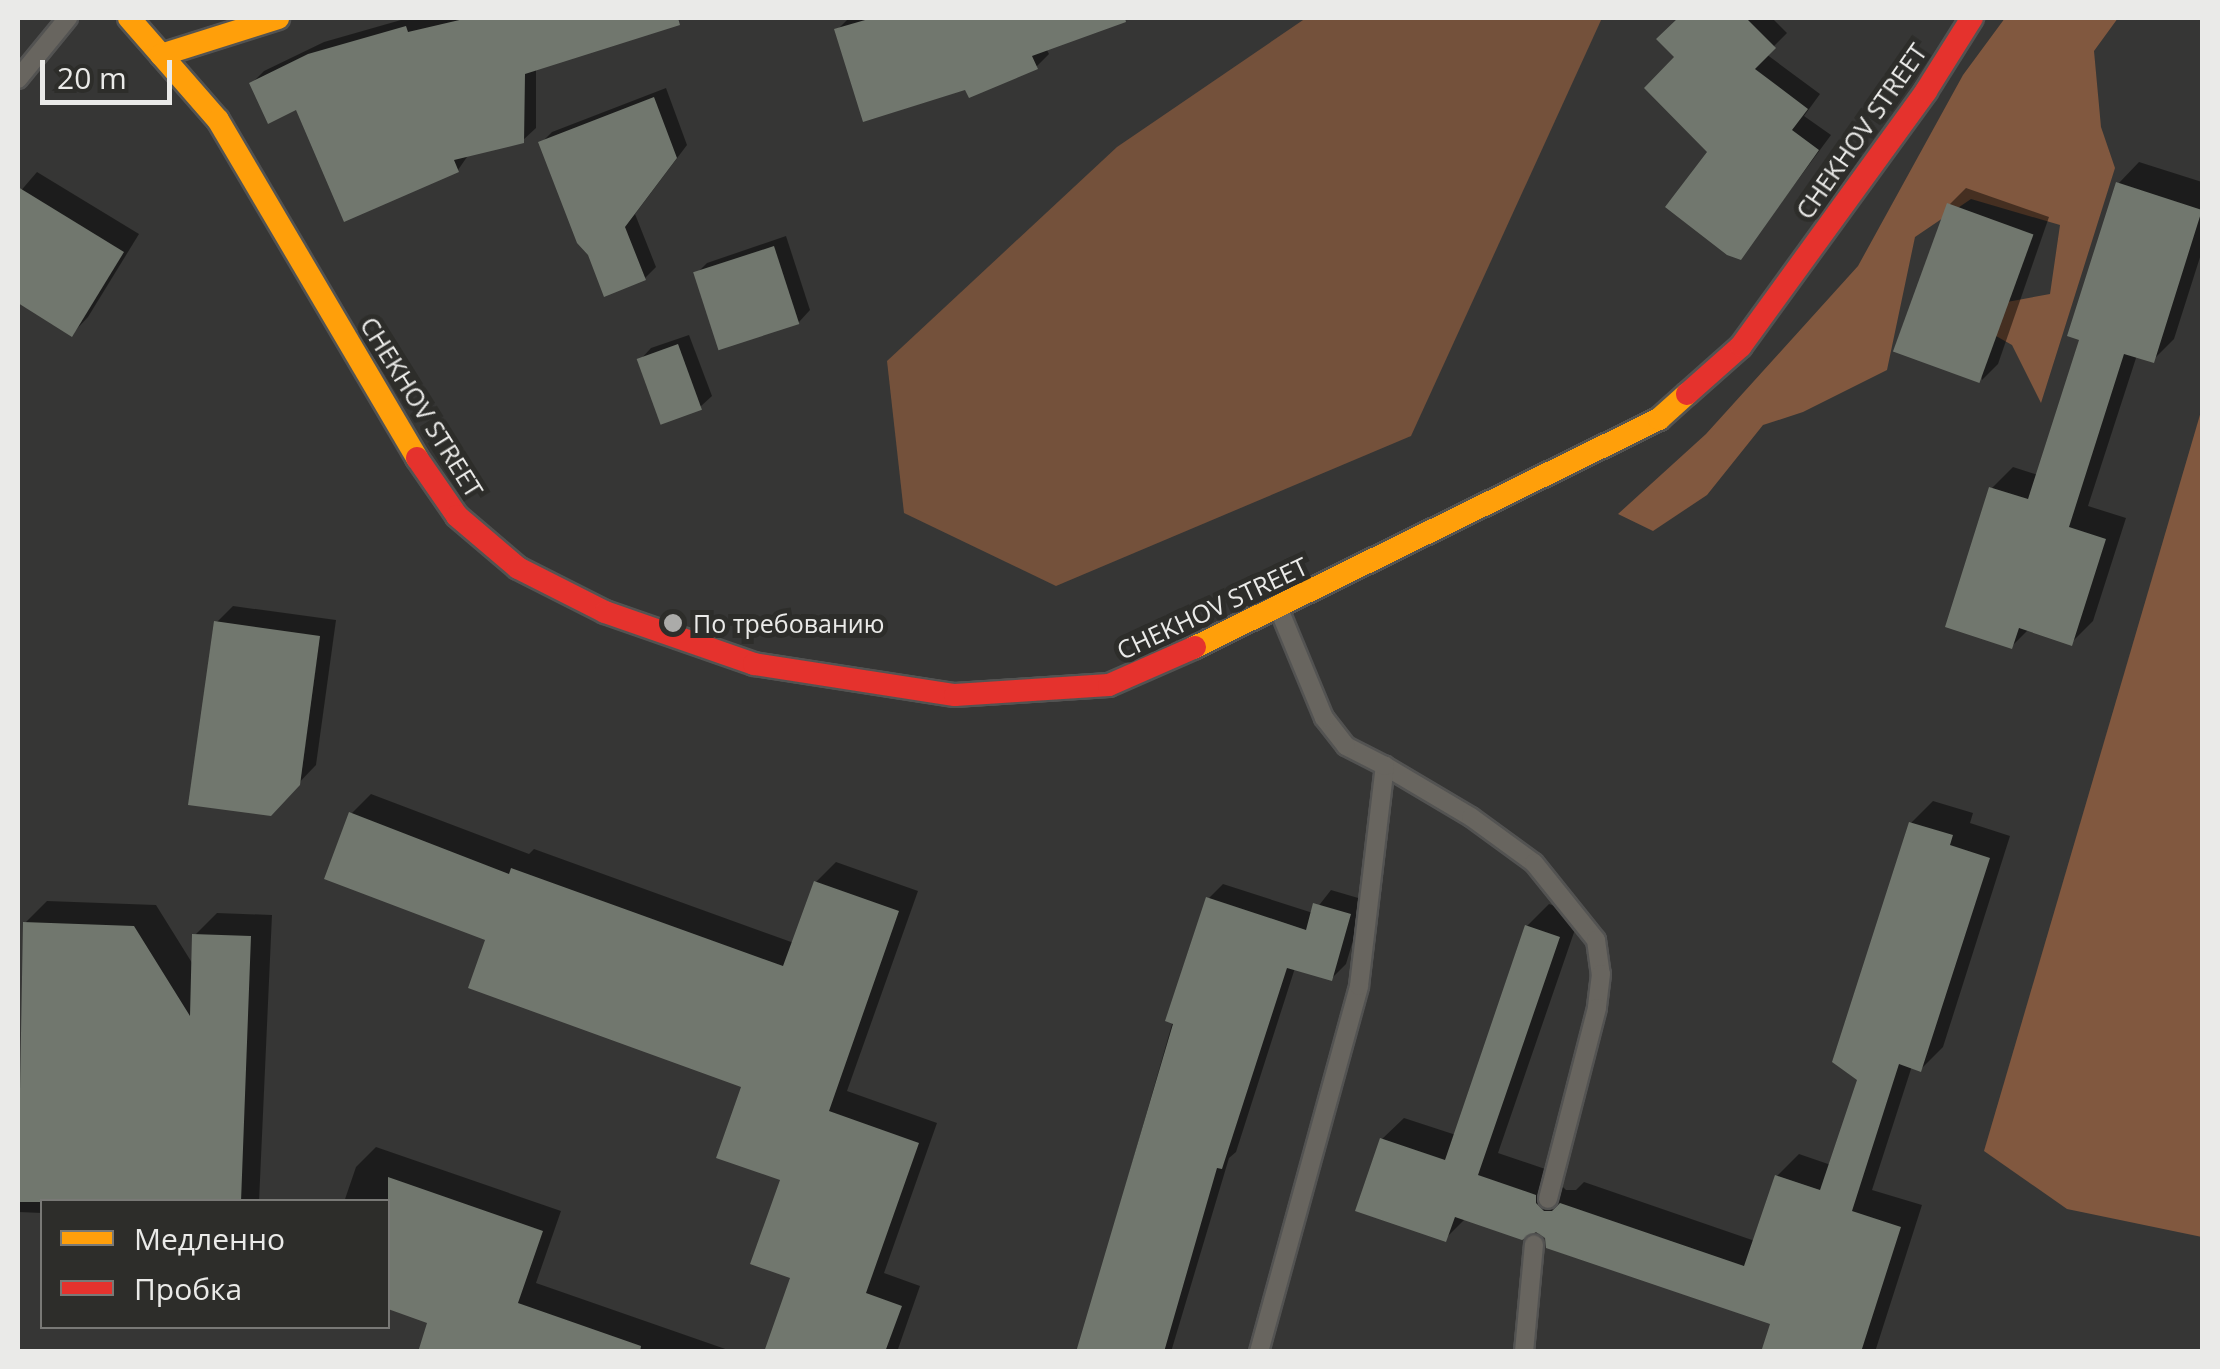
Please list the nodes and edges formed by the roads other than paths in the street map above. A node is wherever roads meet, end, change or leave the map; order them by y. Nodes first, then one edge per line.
1 (68, 18) edge
2 (129, 18) edge
3 (278, 18) edge
4 (1972, 18) edge
5 (161, 54) junction
6 (18, 80) edge
7 (1279, 609) junction
8 (1386, 766) junction
9 (1548, 1199) dead end
10 (1534, 1244) dead end
11 (1259, 1352) edge
12 (1524, 1352) edge

1 - 6 lane
2 - 5 main road, CHEKHOV STREET
3 - 5 main road
4 - 7 main road, CHEKHOV STREET
5 - 7 main road, CHEKHOV STREET
7 - 8 lane
8 - 9 lane
8 - 11 lane
10 - 12 lane

